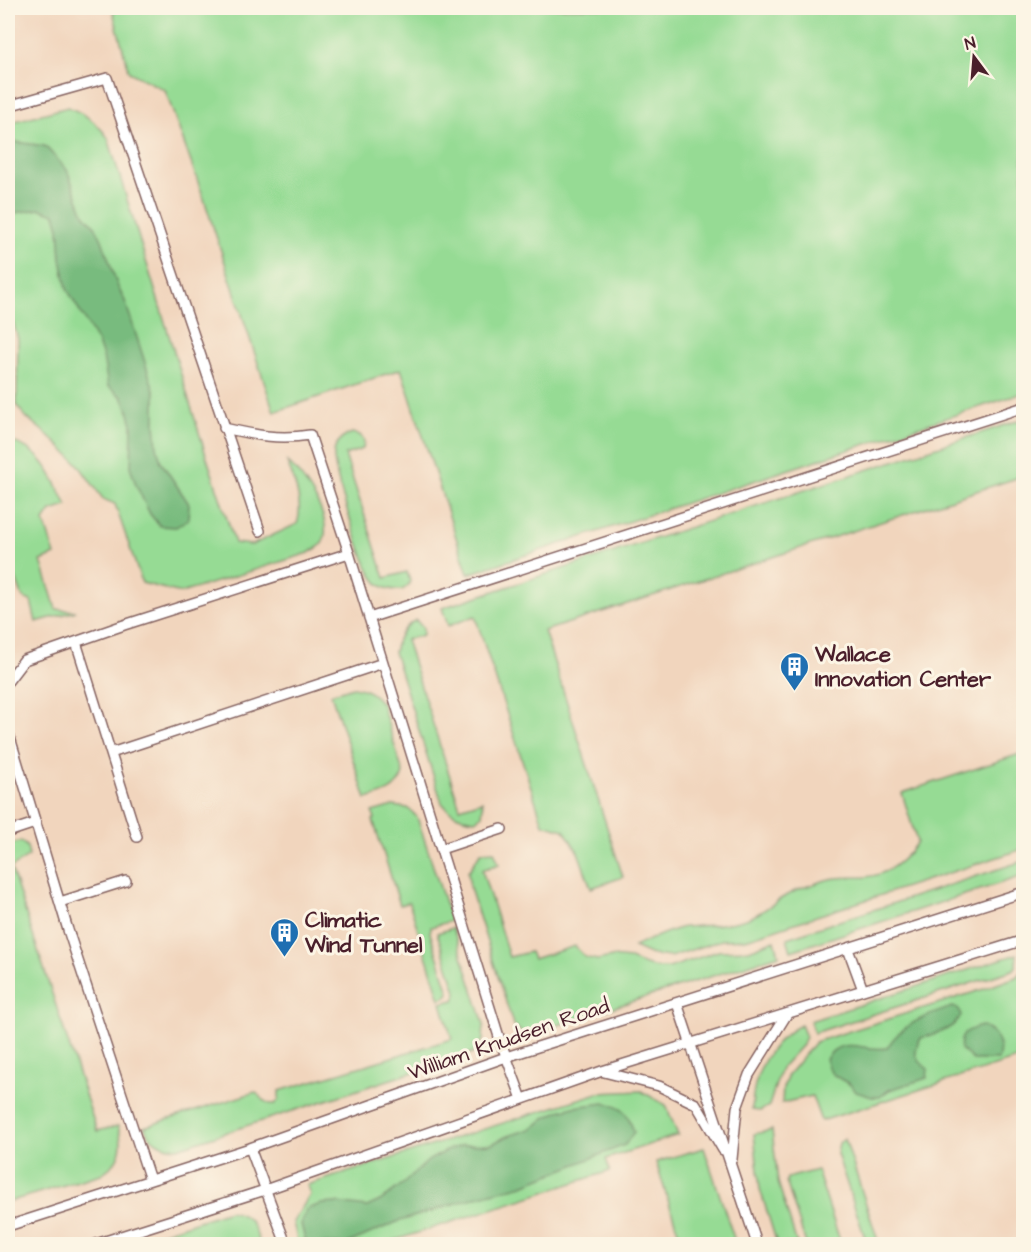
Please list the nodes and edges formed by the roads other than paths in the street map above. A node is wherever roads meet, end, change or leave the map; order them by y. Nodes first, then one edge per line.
1 (8, 106) edge
2 (1023, 407) edge
3 (224, 428) junction
4 (260, 531) dead end
5 (349, 553) junction
6 (369, 618) junction
7 (76, 642) junction
8 (383, 663) junction
9 (8, 681) edge
10 (8, 731) edge
11 (111, 753) junction
12 (35, 823) junction
13 (502, 829) dead end
14 (8, 832) edge
15 (137, 837) dead end
16 (441, 849) junction
17 (126, 881) dead end
18 (1023, 893) edge
19 (60, 902) junction
20 (1023, 940) edge
21 (848, 948) junction
22 (862, 990) junction
23 (677, 1002) junction
24 (787, 1014) junction
25 (692, 1044) junction
26 (506, 1057) junction
27 (602, 1071) junction
28 (522, 1099) junction
29 (250, 1148) junction
30 (732, 1165) junction
31 (150, 1180) junction
32 (265, 1190) junction
33 (8, 1226) edge
34 (96, 1245) edge
35 (285, 1245) edge
36 (757, 1245) edge

1 - 3 lane
2 - 6 lane
3 - 4 lane
3 - 5 lane
5 - 6 lane
5 - 7 lane
6 - 8 lane
7 - 9 lane
7 - 11 lane
8 - 11 lane
8 - 16 lane
10 - 12 lane
11 - 15 lane
12 - 14 lane
12 - 19 lane
13 - 16 lane
16 - 26 lane
17 - 19 lane
18 - 21 lane, William Knudsen Road
19 - 31 lane
20 - 22 lane
21 - 22 lane
21 - 23 lane, William Knudsen Road
22 - 24 lane
23 - 25 lane
23 - 26 lane, William Knudsen Road
24 - 25 lane
24 - 30 lane
25 - 27 lane
25 - 30 lane
26 - 28 lane
26 - 29 lane, William Knudsen Road
27 - 28 lane
27 - 30 lane
28 - 32 lane
29 - 31 lane, William Knudsen Road
29 - 32 lane
30 - 36 lane
31 - 33 lane, William Knudsen Road
32 - 34 lane
32 - 35 lane

